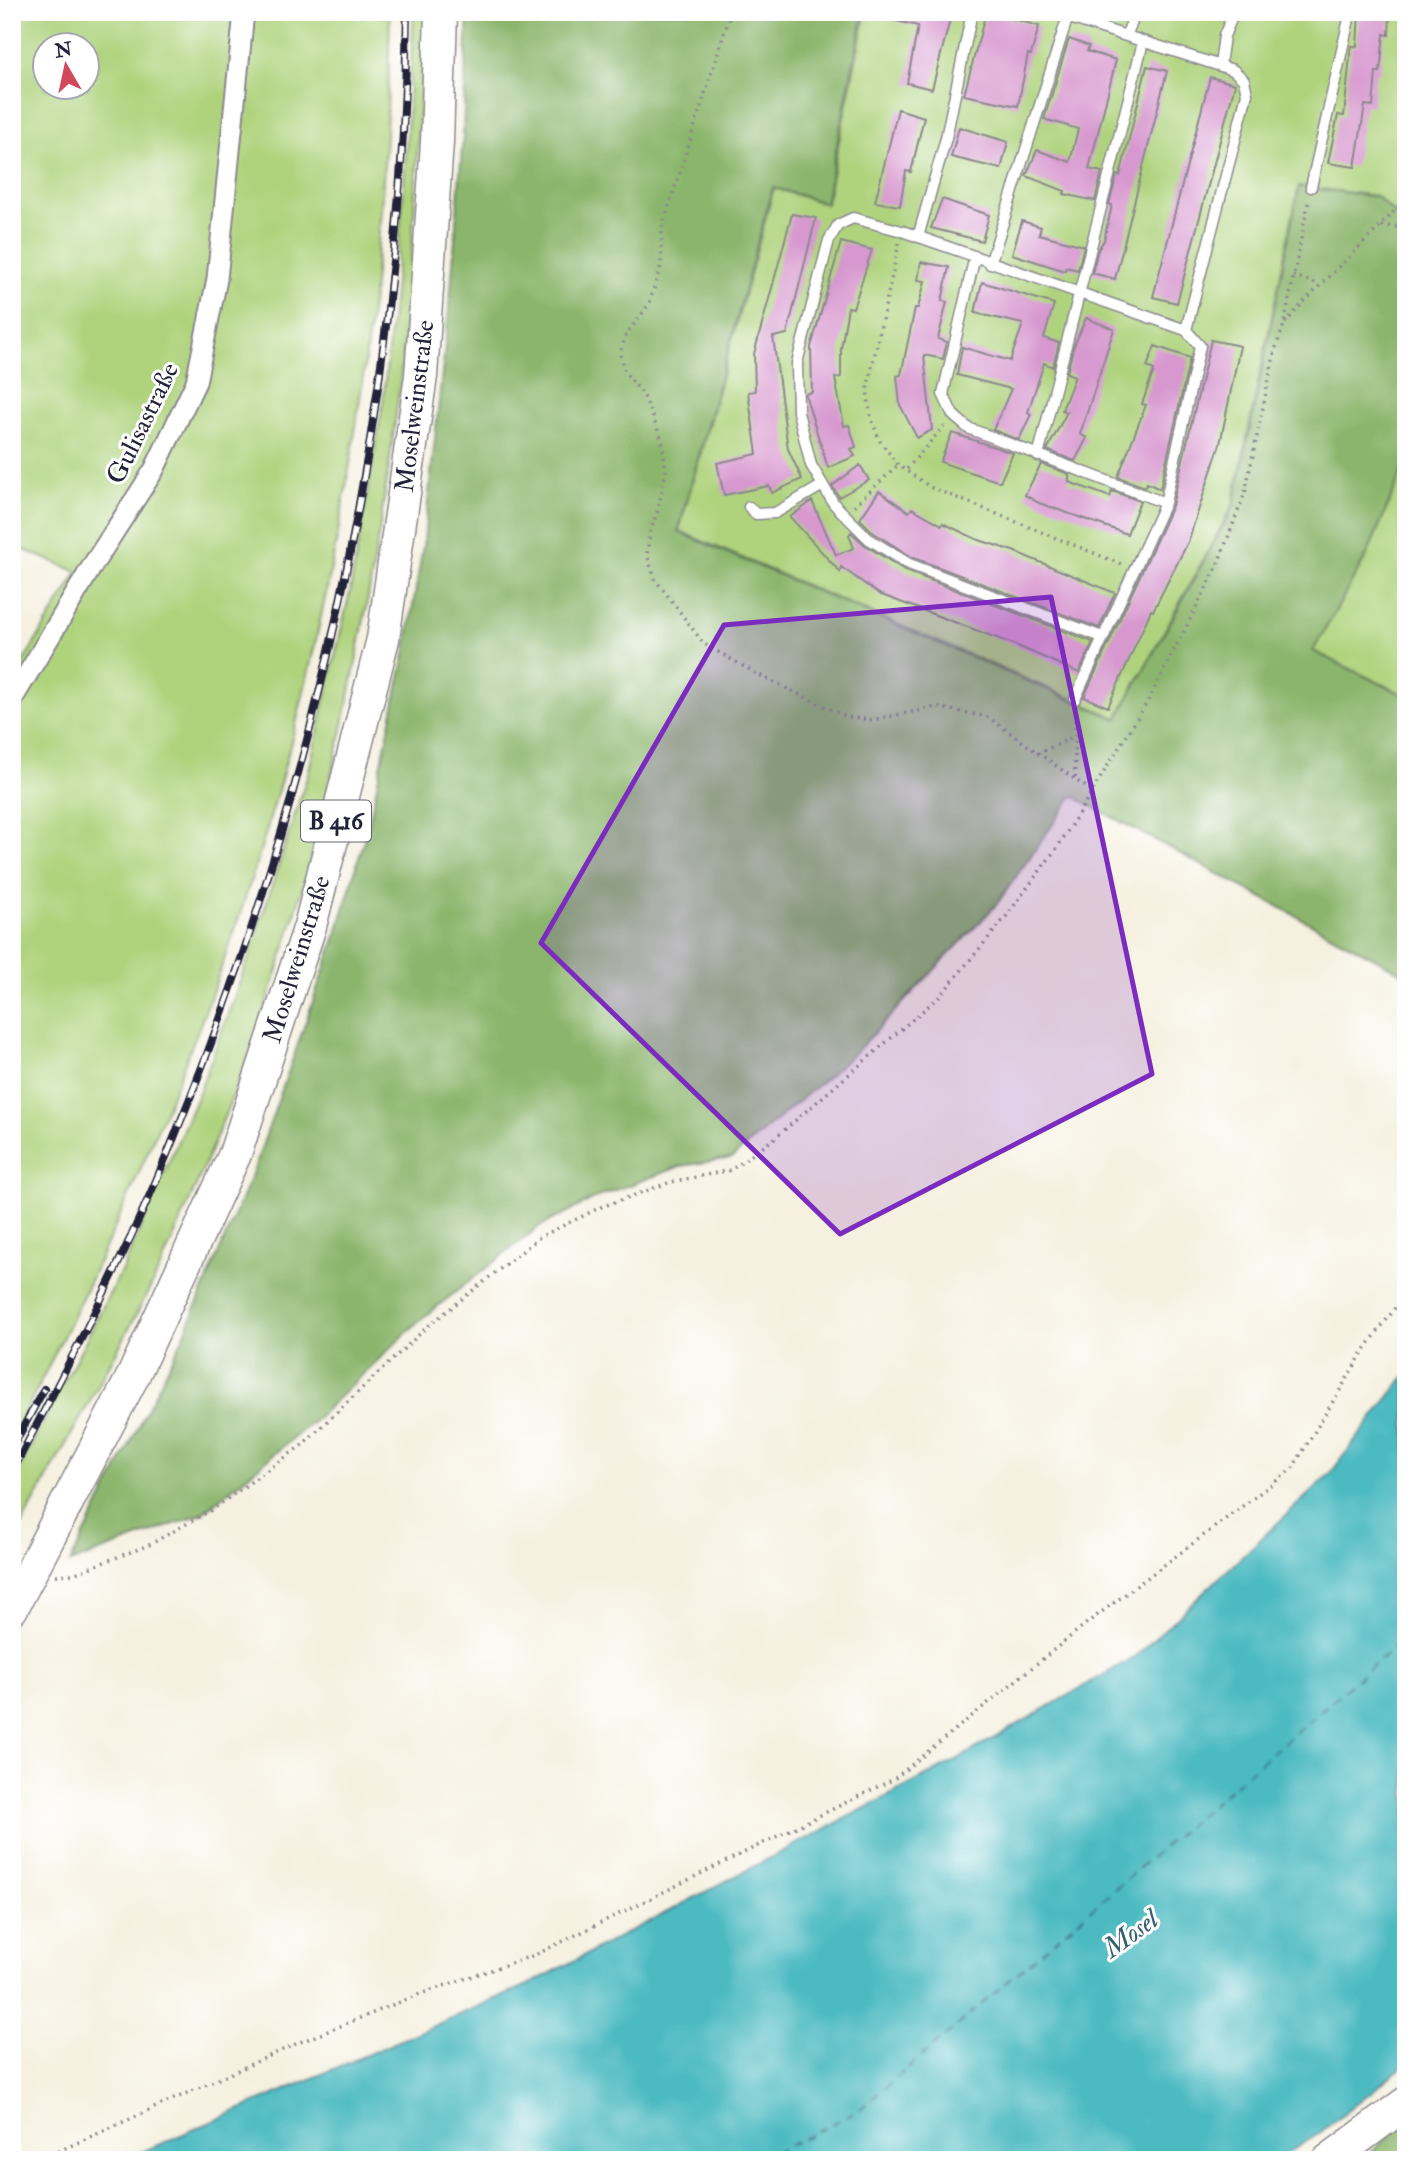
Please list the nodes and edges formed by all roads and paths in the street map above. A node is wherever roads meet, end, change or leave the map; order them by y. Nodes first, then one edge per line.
1 (244, 12) edge
2 (441, 12) edge
3 (731, 12) edge
4 (972, 12) edge
5 (1051, 12) edge
6 (1136, 12) edge
7 (1234, 12) edge
8 (1347, 12) edge
9 (1067, 19) junction
10 (1126, 36) junction
11 (1143, 42) junction
12 (1220, 65) junction
13 (1311, 187) joint
14 (1406, 198) edge
15 (1381, 226) junction
16 (1406, 228) edge
17 (902, 231) junction
18 (918, 237) junction
19 (975, 256) junction
20 (990, 264) junction
21 (1293, 276) junction
22 (1319, 284) junction
23 (1080, 293) junction
24 (1284, 325) junction
25 (1186, 330) junction
26 (953, 415) junction
27 (1038, 456) junction
28 (898, 465) junction
29 (907, 469) junction
30 (823, 485) junction
31 (1165, 503) junction
32 (749, 507) dead end
33 (845, 515) junction
34 (1133, 569) junction
35 (1102, 637) junction
36 (1075, 699) joint
37 (12, 700) edge
38 (1076, 736) junction
39 (1037, 754) junction
40 (1075, 781) junction
41 (1090, 790) junction
42 (1406, 1293) edge
43 (30, 1577) junction
44 (12, 1608) edge
45 (1406, 2103) edge
46 (39, 2160) edge
47 (1329, 2160) edge

1 - 37 street, Gulisastraße
2 - 43 main road, Moselweinstraße / B 416
3 - 39 path
4 - 18 lane
5 - 9 lane
6 - 10 lane
7 - 12 lane
8 - 13 lane
9 - 10 lane
9 - 20 lane
10 - 11 lane
11 - 12 lane
11 - 23 lane
12 - 25 lane
13 - 21 path
14 - 15 path
15 - 16 path
15 - 22 path
17 - 18 lane
17 - 28 path
17 - 30 lane
18 - 19 lane
19 - 20 lane
19 - 26 lane
20 - 23 lane
21 - 22 path
21 - 24 path
22 - 24 path
23 - 25 lane
23 - 27 lane
24 - 41 path
25 - 31 lane
26 - 27 lane
26 - 29 path
27 - 31 lane
28 - 29 path
28 - 33 path
29 - 34 path
30 - 32 lane
30 - 33 lane
31 - 34 lane
33 - 35 lane
34 - 35 lane
35 - 36 lane
36 - 38 path
38 - 39 path
38 - 40 path
39 - 40 path
40 - 41 path
41 - 43 path
42 - 46 path
43 - 44 main road, Moselweinstraße / B 416
45 - 47 main road

